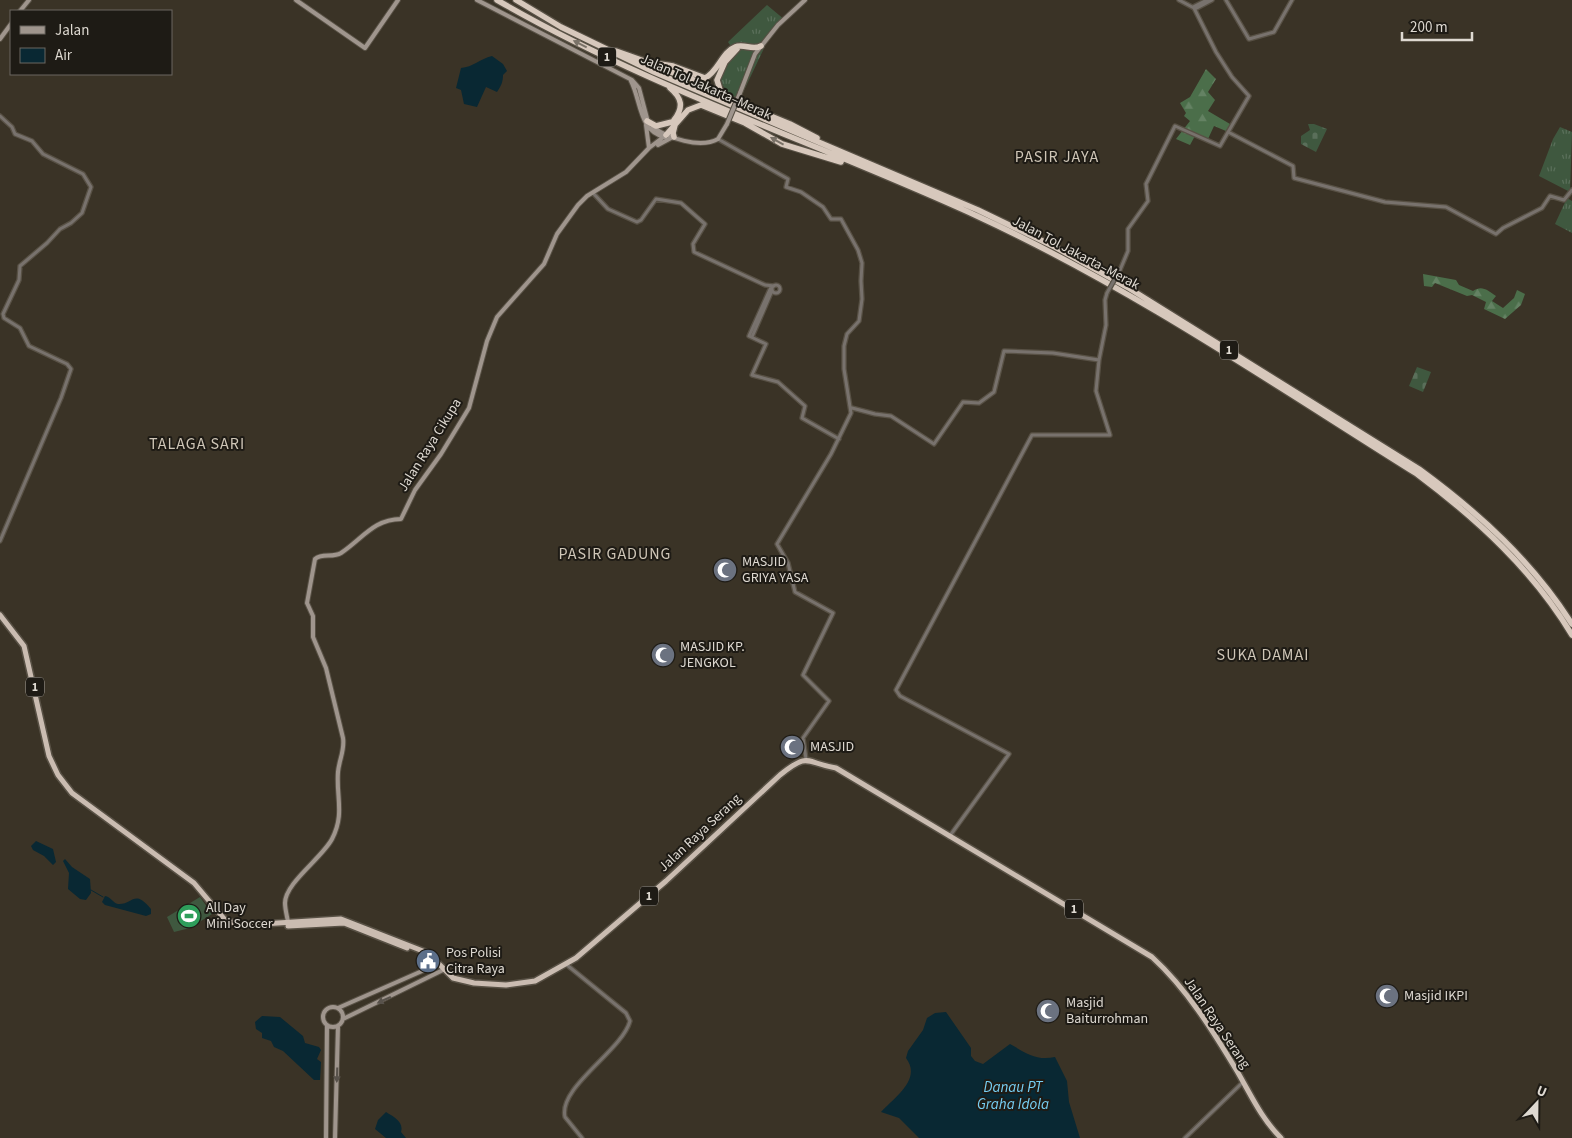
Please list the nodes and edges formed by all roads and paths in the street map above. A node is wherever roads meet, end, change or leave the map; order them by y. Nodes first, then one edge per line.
1 (29, 0) edge
2 (296, 0) edge
3 (398, 0) edge
4 (477, 0) edge
5 (497, 0) edge
6 (516, 0) edge
7 (804, 0) edge
8 (1178, 0) edge
9 (1206, 0) edge
10 (1212, 0) edge
11 (1226, 0) edge
12 (1292, 0) edge
13 (1194, 8) junction
14 (21, 10) edge
15 (10, 25) edge
16 (561, 27) junction
17 (0, 39) edge
18 (761, 46) junction
19 (755, 54) junction
20 (628, 60) junction
21 (665, 83) junction
22 (725, 97) junction
23 (0, 116) edge
24 (679, 119) junction
25 (646, 122) junction
26 (672, 122) junction
27 (1228, 132) junction
28 (663, 136) junction
29 (674, 137) junction
30 (718, 139) junction
31 (648, 148) junction
32 (835, 148) junction
33 (855, 165) junction
34 (1572, 190) edge
35 (593, 193) junction
36 (1098, 360) junction
37 (852, 408) junction
38 (839, 439) junction
39 (0, 541) edge
40 (0, 615) edge
41 (1572, 624) edge
42 (1572, 635) edge
43 (806, 759) junction
44 (950, 837) junction
45 (149, 851) junction
46 (288, 922) junction
47 (431, 957) junction
48 (438, 964) junction
49 (567, 965) junction
50 (443, 970) junction
51 (399, 982) junction
52 (403, 991) junction
53 (345, 1005) junction
54 (338, 1008) junction
55 (351, 1015) junction
56 (343, 1019) junction
57 (327, 1026) junction
58 (338, 1026) junction
59 (1242, 1083) junction
60 (326, 1136) edge
61 (335, 1136) edge
62 (582, 1138) edge
63 (1185, 1138) edge
64 (1281, 1138) edge

1 - 14 main road
2 - 3 main road
4 - 25 main road
21 -> 5 highway, Jalan Tol Jakarta–Merak / 1
6 - 16 highway, Jalan Tol Jakarta–Merak / 1
7 - 18 main road
8 - 13 street
9 - 13 street
10 - 13 street
11 - 12 street
13 - 27 street
15 - 17 main road
16 - 18 highway
16 - 20 highway, Jalan Tol Jakarta–Merak / 1
18 - 19 main road
19 - 22 highway
19 - 30 main road, bridge
20 - 22 highway
20 - 32 highway, Jalan Tol Jakarta–Merak / 1
21 - 26 highway
21 - 33 highway, Jalan Tol Jakarta–Merak / 1
22 - 32 highway
23 - 39 street
24 - 28 highway
24 - 29 highway
33 -> 24 highway
25 - 26 highway
25 - 28 main road
25 - 31 main road
26 - 28 highway
27 - 34 street
27 - 36 street, bridge
28 - 29 main road
28 - 31 main road, Jalan Raya Cikupa
29 - 30 main road
29 - 31 main road
30 - 37 street
31 - 35 main road, Jalan Raya Cikupa
32 - 41 highway, Jalan Tol Jakarta–Merak / 1
33 - 42 highway, Jalan Tol Jakarta–Merak / 1
35 - 38 street
35 - 46 main road, Jalan Raya Cikupa
36 - 37 street
36 - 44 street
37 - 38 street
38 - 43 street
40 - 45 highway, Jalan Raya Serang / 1
43 - 44 highway, Jalan Raya Serang / 1
43 - 49 highway, Jalan Raya Serang / 1
44 - 59 highway, Jalan Raya Serang / 1
45 - 46 highway, Jalan Raya Serang / 1
45 - 47 highway, Jalan Raya Serang / 1
46 - 47 highway, Jalan Raya Serang / 1
47 - 48 highway, Jalan Raya Serang / 1
48 - 50 highway, Jalan Raya Serang / 1
48 - 51 main road
49 - 50 highway, Jalan Raya Serang / 1
49 - 62 street
50 - 52 main road
51 - 52 main road
51 - 53 main road
52 -> 55 main road
53 - 54 main road
53 - 55 main road
54 - 56 main road
54 - 57 main road
55 - 56 main road
56 - 58 main road
57 - 58 main road
57 - 60 main road
58 -> 61 main road
59 - 63 street
59 - 64 highway, Jalan Raya Serang / 1
60 - 61 main road

